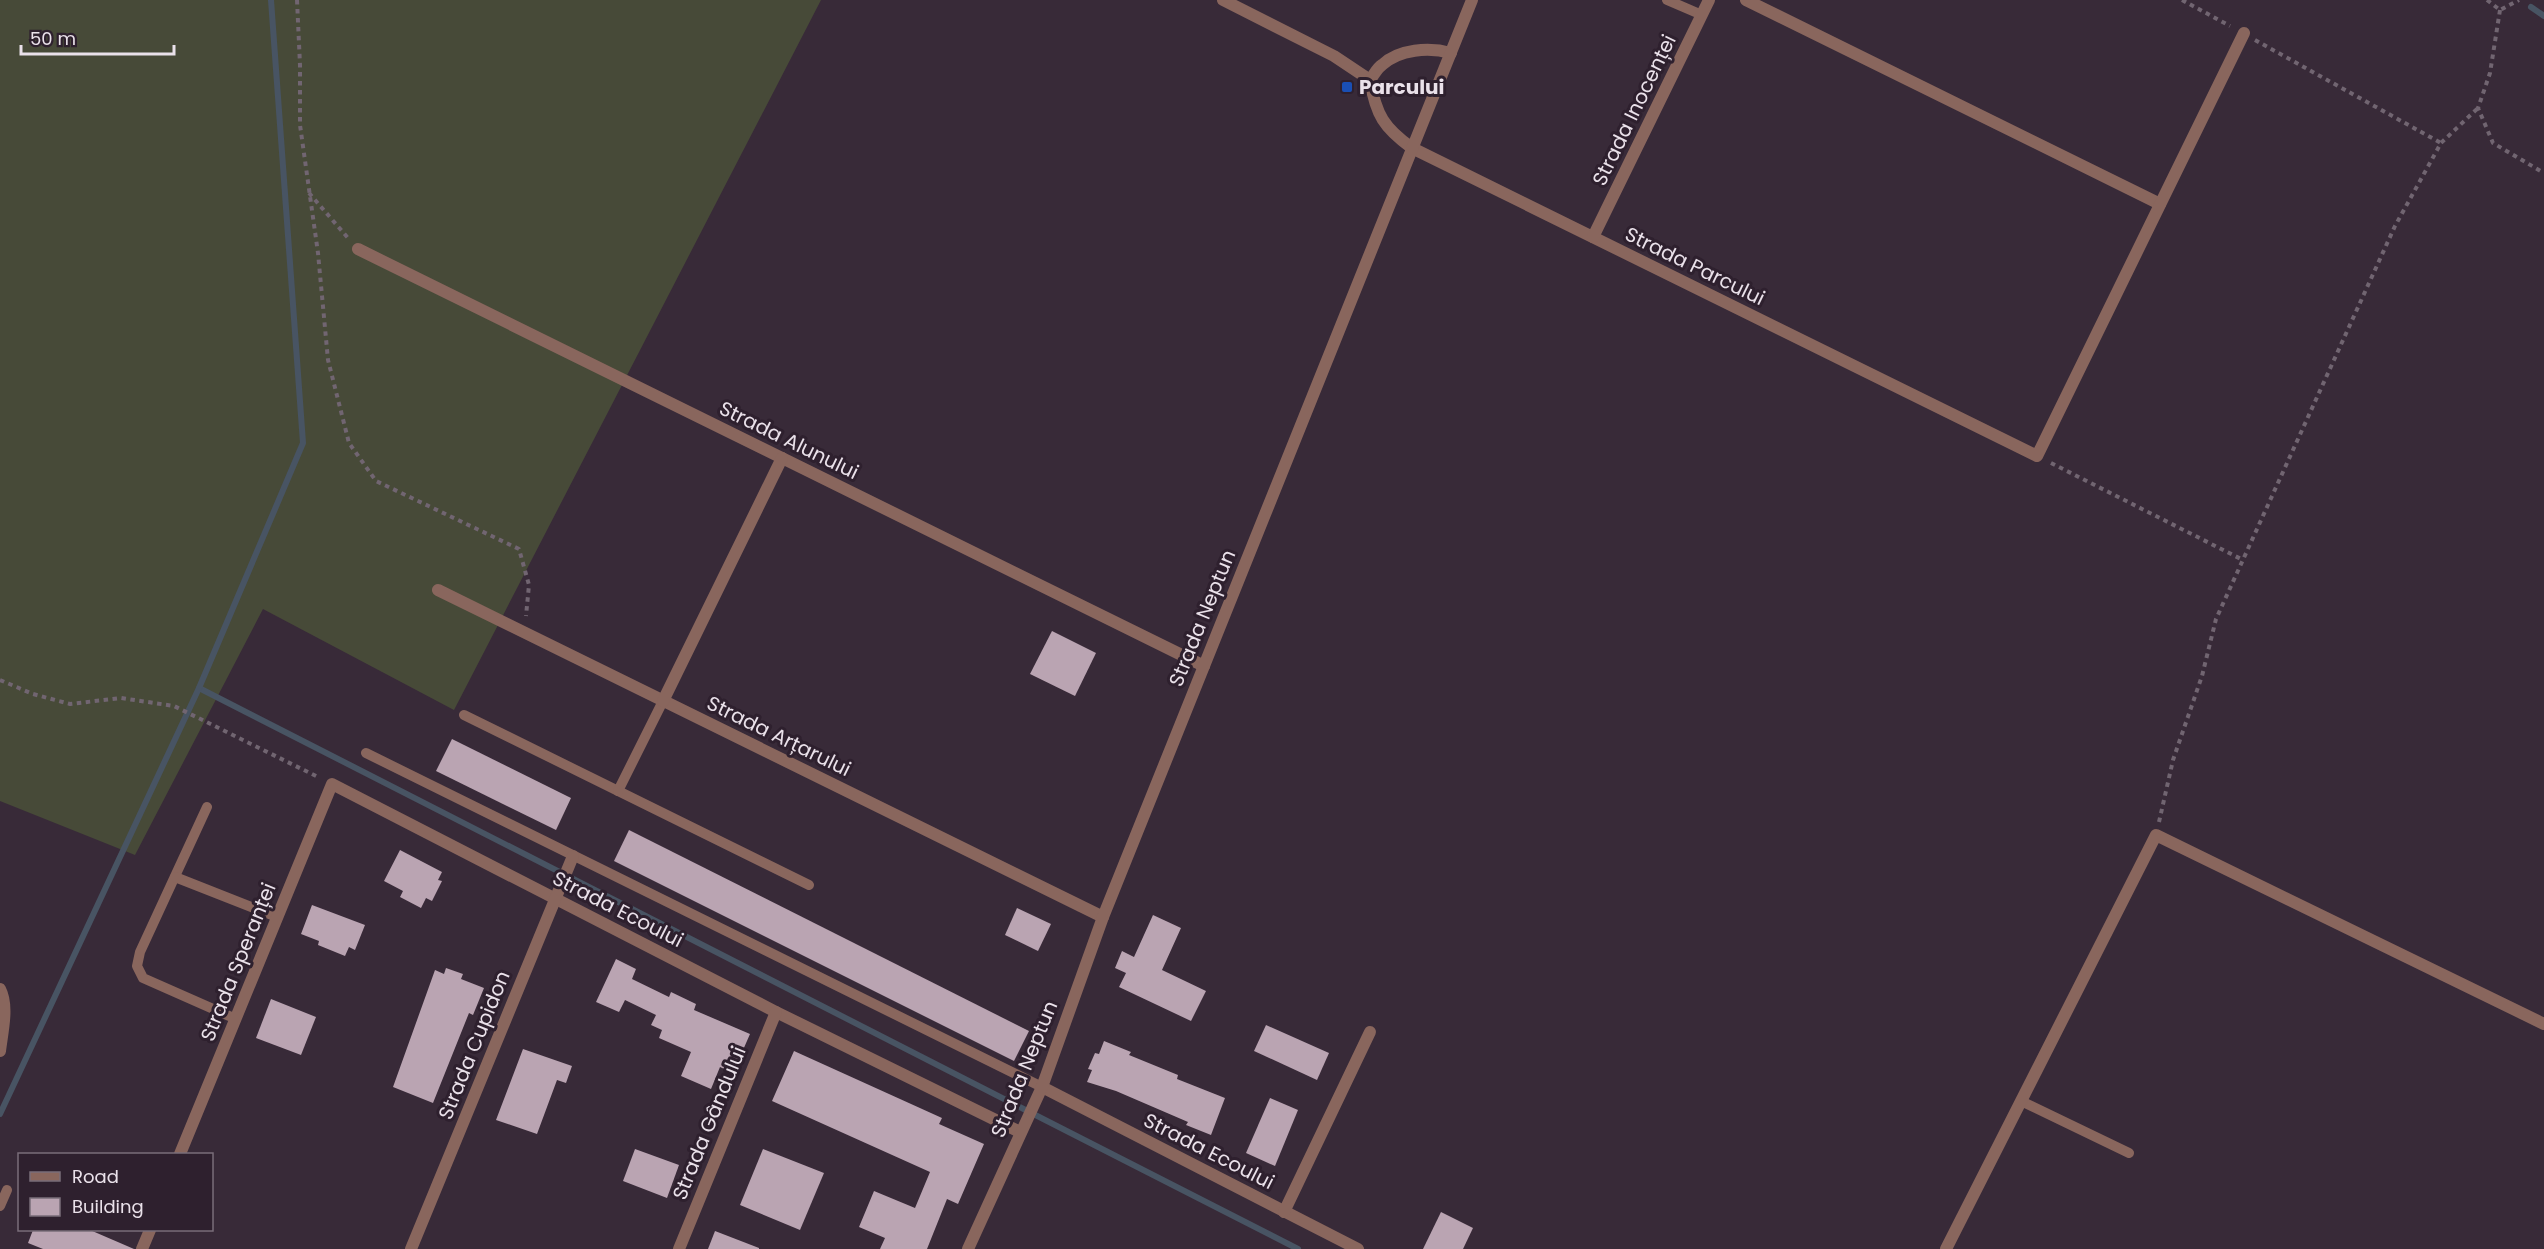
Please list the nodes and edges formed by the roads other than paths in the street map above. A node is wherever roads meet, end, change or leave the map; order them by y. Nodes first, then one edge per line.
1 (1223, 0) edge
2 (1472, 0) edge
3 (1667, 0) edge
4 (1709, 0) edge
5 (1746, 0) edge
6 (1702, 15) junction
7 (2244, 33) road end
8 (1450, 53) junction
9 (1370, 80) junction
10 (1412, 148) junction
11 (2160, 204) junction
12 (1593, 237) junction
13 (358, 249) road end
14 (782, 458) junction
15 (438, 590) dead end
16 (1204, 666) junction
17 (663, 700) junction
18 (464, 715) dead end
19 (366, 753) dead end
20 (332, 784) joint
21 (618, 791) junction
22 (207, 807) dead end
23 (570, 862) junction
24 (175, 877) junction
25 (809, 885) dead end
26 (556, 894) junction
27 (277, 917) junction
28 (1103, 917) junction
29 (1, 992) edge
30 (776, 1012) junction
31 (236, 1019) junction
32 (2544, 1024) edge
33 (1370, 1032) dead end
34 (0, 1051) edge
35 (1042, 1087) junction
36 (2021, 1101) junction
37 (1023, 1127) junction
38 (181, 1153) edge
39 (2129, 1154) dead end
40 (7, 1190) dead end
41 (0, 1206) edge
42 (1284, 1212) junction
43 (150, 1231) edge
44 (142, 1249) edge
45 (411, 1249) edge
46 (679, 1249) edge
47 (968, 1249) edge
48 (1358, 1249) edge
49 (1946, 1249) edge

1 - 9 street
2 - 8 street, Strada Neptun
3 - 6 lane
4 - 6 street, Strada Inocenței
5 - 11 street
6 - 12 street, Strada Inocenței
7 - 11 street
8 - 9 street
8 - 10 street, Strada Neptun
9 - 10 street, Strada Parcului
10 - 12 street, Strada Parcului
10 - 16 street, Strada Neptun
11 - 12 street, Strada Parcului
13 - 14 street, Strada Alunului
14 - 16 street, Strada Alunului
14 - 17 street
15 - 17 street, Strada Arțarului
16 - 28 street, Strada Neptun
17 - 21 lane
17 - 28 street, Strada Arțarului
18 - 21 lane
19 - 23 lane
20 - 26 street, Strada Ecoului
20 - 27 street, Strada Speranței
21 - 25 lane
22 - 24 lane
23 - 26 street, Strada Cupidon
23 - 35 lane
24 - 27 lane
24 - 31 lane
26 - 30 street, Strada Ecoului
26 - 45 street, Strada Cupidon
27 - 31 street, Strada Speranței
28 - 35 street, Strada Neptun
29 - 34 street
30 - 37 street, Strada Ecoului
30 - 46 street, Strada Gândului
31 - 38 street, Strada Speranței
32 - 36 street
33 - 42 street
35 - 37 street, Strada Neptun
35 - 42 street, Strada Ecoului
36 - 39 lane
36 - 49 street
37 - 47 street, Strada Neptun
40 - 41 lane
42 - 48 street, Strada Ecoului
43 - 44 street

